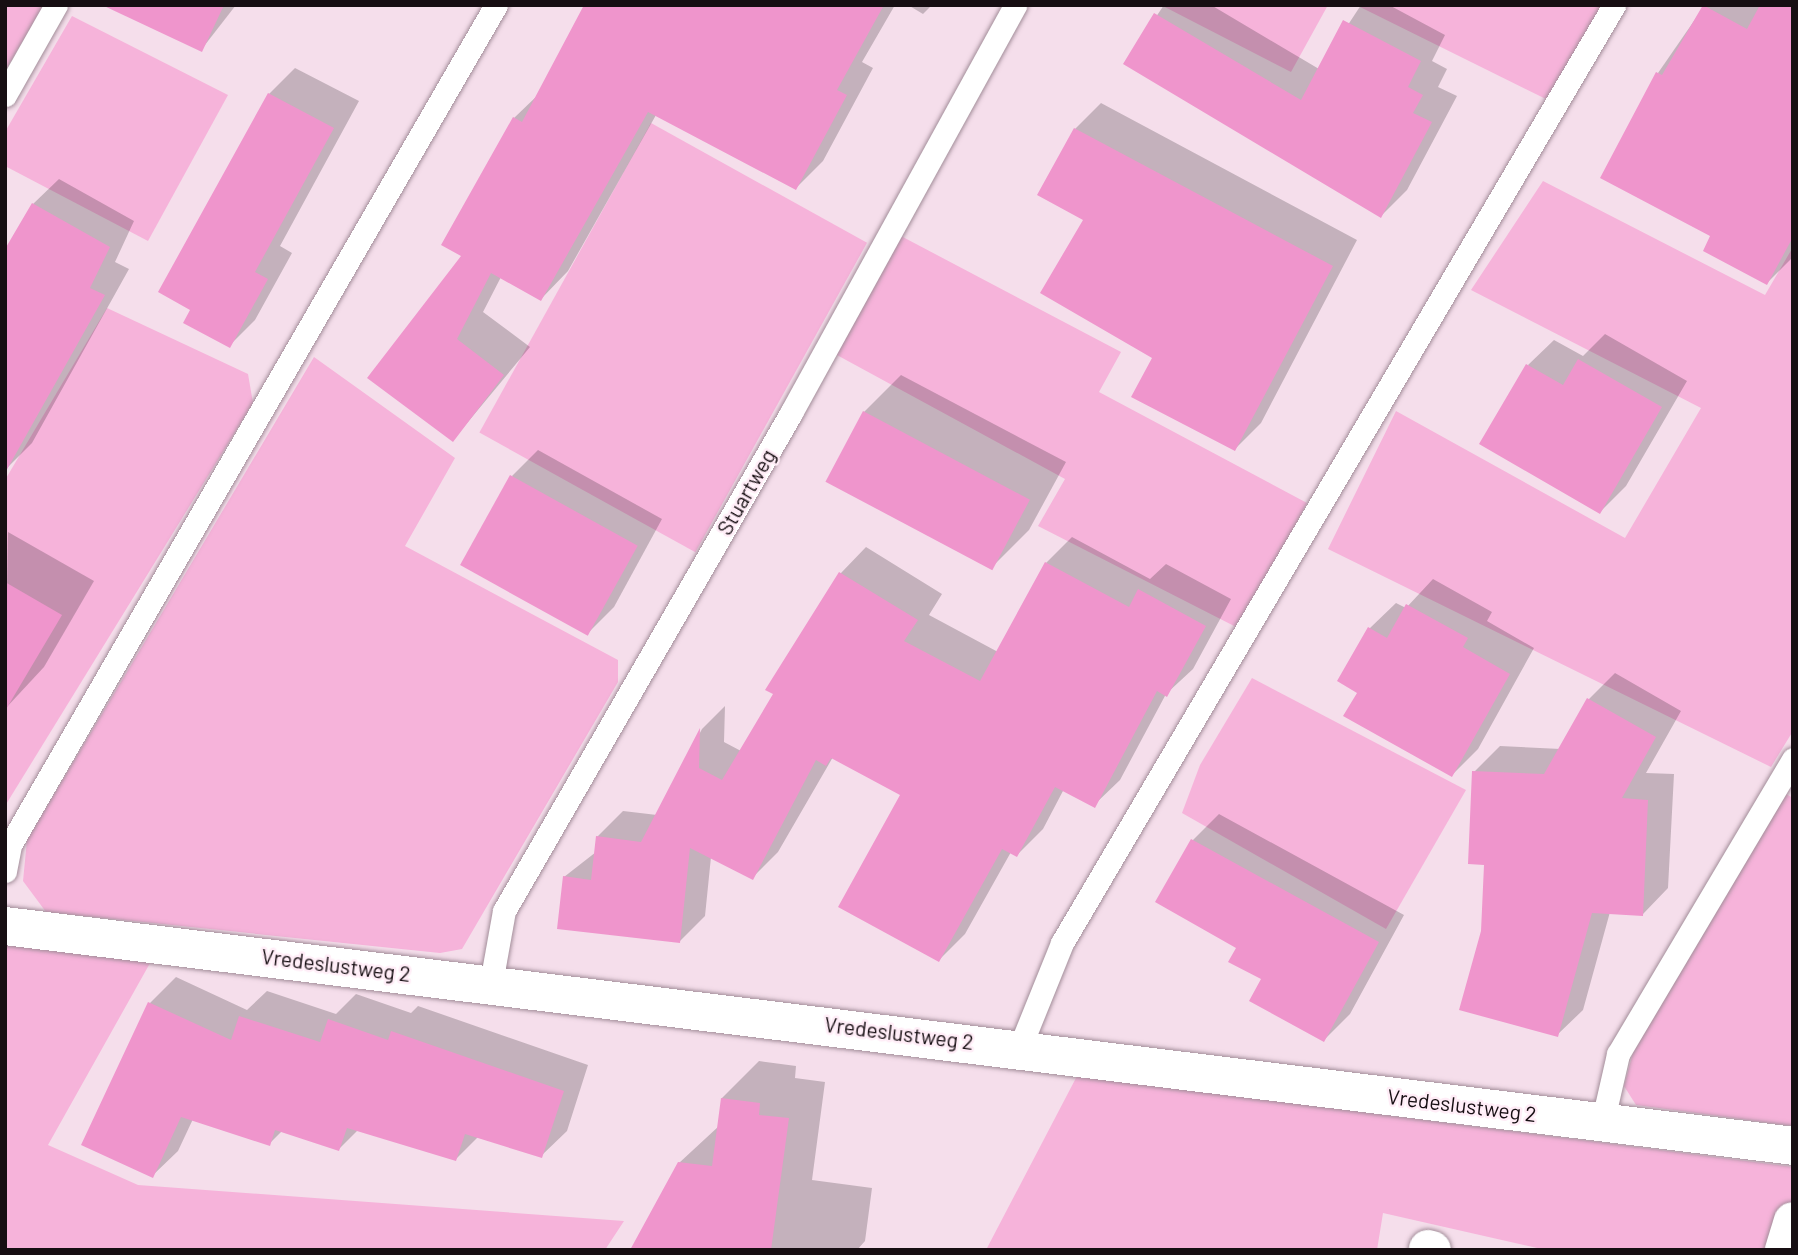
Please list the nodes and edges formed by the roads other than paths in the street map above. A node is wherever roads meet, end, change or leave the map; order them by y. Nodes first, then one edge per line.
1 (56, 5) edge
2 (496, 5) edge
3 (1015, 5) edge
4 (1614, 5) edge
5 (5, 95) edge
6 (1793, 759) edge
7 (5, 871) edge
8 (5, 926) edge
9 (491, 984) junction
10 (1020, 1047) junction
11 (1602, 1124) junction
12 (1793, 1146) edge
13 (1793, 1221) edge
14 (1784, 1250) edge

1 - 5 lane
2 - 7 lane
3 - 9 lane, Stuartweg
4 - 10 lane
6 - 11 lane
8 - 9 street, Vredeslustweg 2
9 - 10 street, Vredeslustweg 2
10 - 11 street, Vredeslustweg 2
11 - 12 street, Vredeslustweg 2
13 - 14 street

